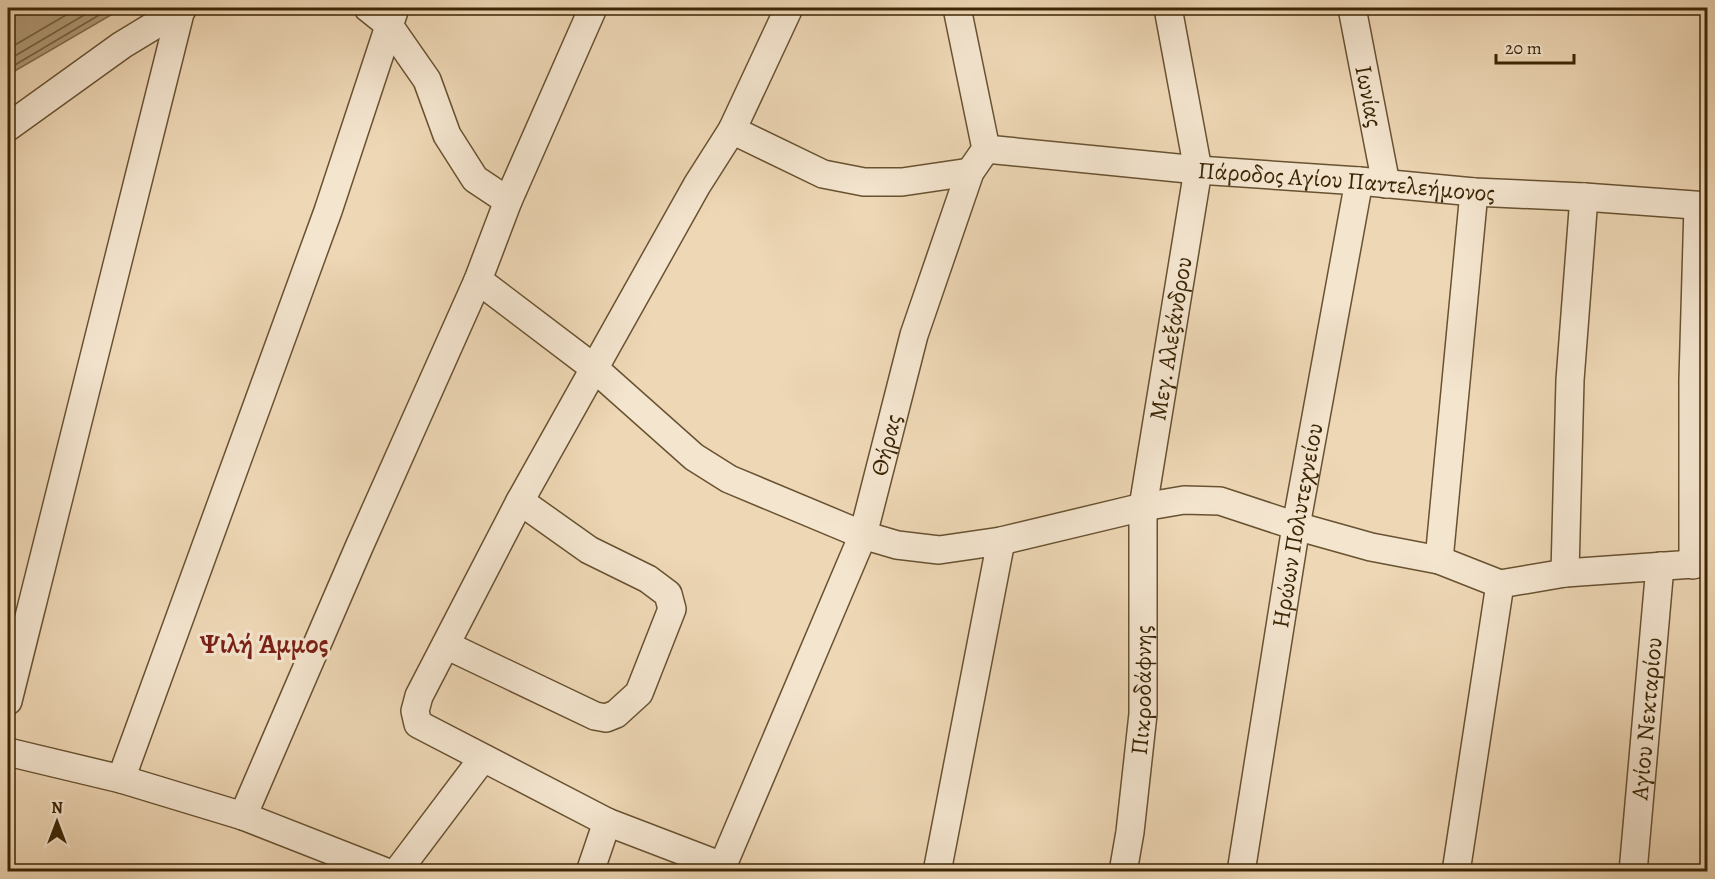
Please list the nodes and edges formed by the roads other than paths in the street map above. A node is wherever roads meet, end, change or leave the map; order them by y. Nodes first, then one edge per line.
1 (182, 8) edge
2 (593, 8) edge
3 (957, 8) edge
4 (1168, 8) edge
5 (1352, 8) edge
6 (788, 10) dead end
7 (384, 13) edge
8 (8, 127) edge
9 (732, 130) junction
10 (986, 149) junction
11 (1198, 170) junction
12 (970, 172) junction
13 (1359, 180) junction
14 (1386, 184) junction
15 (1474, 192) junction
16 (1584, 197) junction
17 (508, 201) junction
18 (1703, 206) edge
19 (478, 280) junction
20 (594, 368) junction
21 (520, 501) junction
22 (1143, 507) junction
23 (1296, 526) junction
24 (863, 535) junction
25 (1001, 541) junction
26 (1439, 560) junction
27 (1700, 564) edge
28 (1660, 566) junction
29 (1565, 573) junction
30 (1500, 584) junction
31 (446, 645) junction
32 (8, 701) edge
33 (8, 752) edge
34 (483, 758) junction
35 (121, 779) junction
36 (243, 816) junction
37 (607, 822) junction
38 (721, 869) edge
39 (387, 872) edge
40 (397, 872) edge
41 (590, 872) edge
42 (937, 872) edge
43 (1123, 872) edge
44 (1241, 872) edge
45 (1456, 872) edge
46 (1633, 872) edge

1 - 8 street
1 - 32 street
2 - 17 street
3 - 10 street
4 - 11 street, Μεγ. Αλεξάνδρου
5 - 14 street, Ιωνίας
6 - 9 street
7 - 17 street
7 - 35 street
9 - 12 street
9 - 20 street
10 - 11 street, Πάροδος Αγίου Παντελεήμονος
10 - 12 street, Θήρας
11 - 13 street, Πάροδος Αγίου Παντελεήμονος
11 - 22 street, Μεγ. Αλεξάνδρου
12 - 24 street, Θήρας
13 - 14 street, Πάροδος Αγίου Παντελεήμονος
13 - 23 street, Ηρώων Πολυτεχνείου
14 - 15 street, Πάροδος Αγίου Παντελεήμονος
15 - 16 street, Πάροδος Αγίου Παντελεήμονος
15 - 26 street
16 - 18 street, Πάροδος Αγίου Παντελεήμονος
16 - 29 street
17 - 19 street
18 - 27 street
19 - 20 street
19 - 36 street
20 - 21 street
20 - 24 street
21 - 31 street
21 - 31 street
22 - 23 street
22 - 25 street
22 - 43 street, Πικροδάφνης
23 - 26 street
23 - 44 street, Ηρώων Πολυτεχνείου
24 - 25 street
24 - 38 street, Θήρας
25 - 42 street
26 - 30 street
27 - 28 street
28 - 29 street
28 - 46 street, Αγίου Νεκταρίου
29 - 30 street
30 - 45 street
31 - 34 street
33 - 35 street
34 - 37 street
34 - 40 street
35 - 36 street
36 - 39 street
37 - 38 street
37 - 41 street

